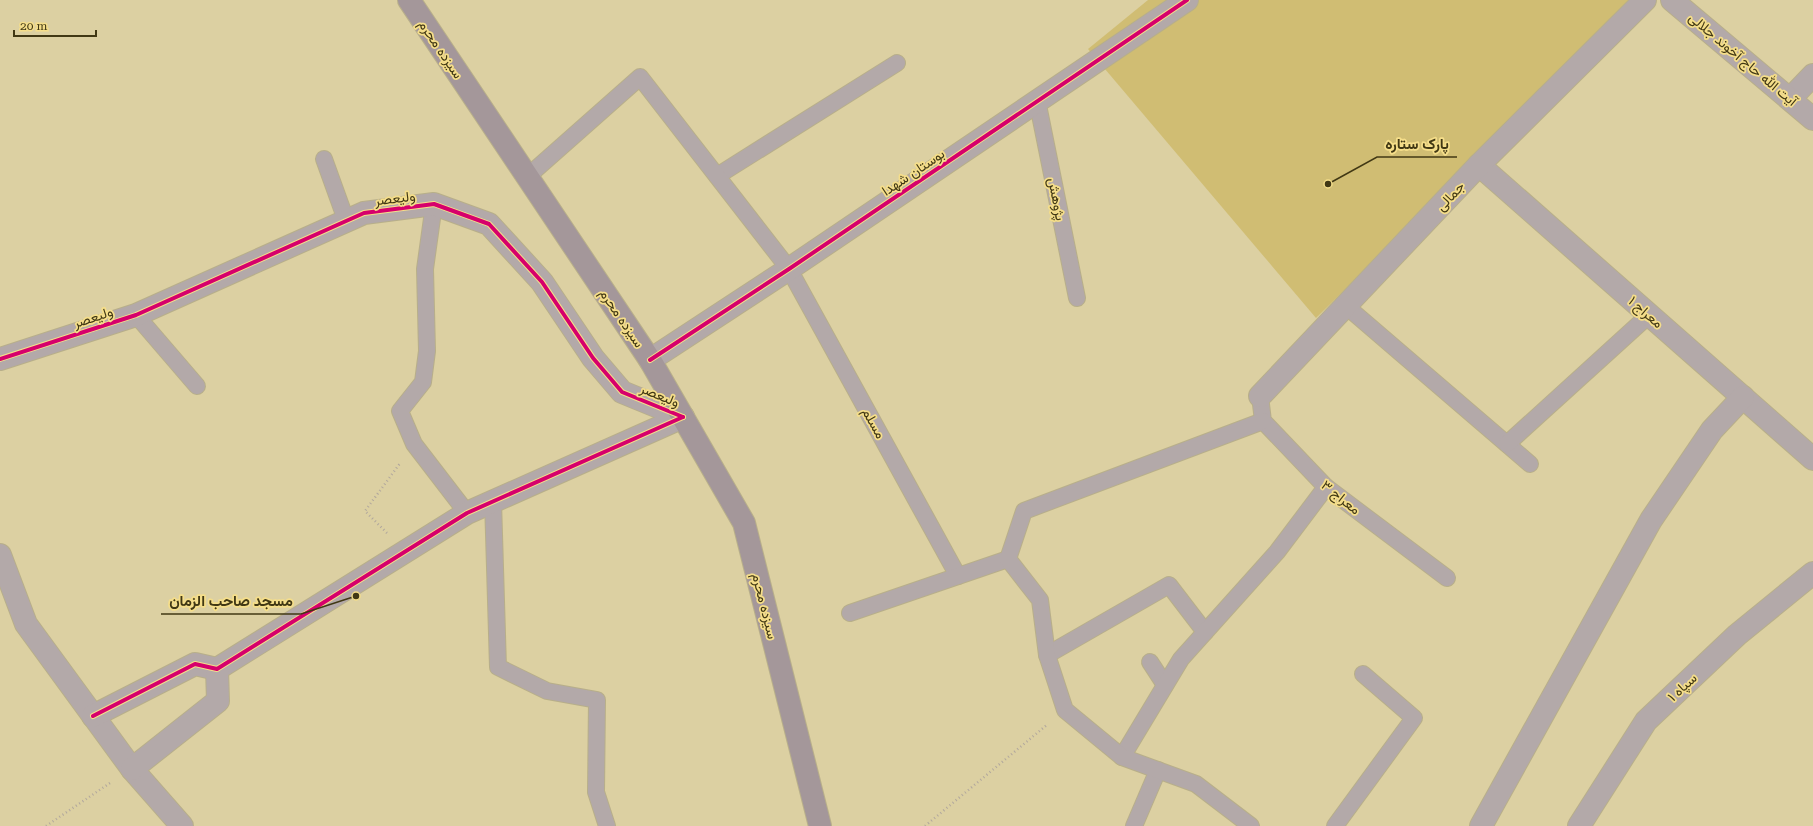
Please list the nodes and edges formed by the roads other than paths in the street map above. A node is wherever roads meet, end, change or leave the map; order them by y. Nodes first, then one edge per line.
1 (409, 0) edge
2 (1186, 0) edge
3 (1645, 0) edge
4 (1672, 0) edge
5 (897, 64) dead end
6 (1813, 75) edge
7 (1790, 99) junction
8 (1037, 100) junction
9 (1813, 119) edge
10 (324, 159) dead end
11 (1479, 166) junction
12 (527, 176) junction
13 (717, 176) junction
14 (434, 204) junction
15 (346, 220) junction
16 (789, 269) junction
17 (1076, 298) dead end
18 (1346, 306) junction
19 (136, 315) junction
20 (1649, 315) junction
21 (0, 359) edge
22 (650, 360) junction
23 (197, 386) dead end
24 (1260, 396) joint
25 (1743, 397) junction
26 (683, 417) junction
27 (1262, 421) junction
28 (1507, 444) junction
29 (1813, 459) edge
30 (1530, 464) dead end
31 (1326, 487) junction
32 (493, 501) junction
33 (467, 513) junction
34 (0, 555) edge
35 (1008, 559) junction
36 (1813, 573) edge
37 (958, 576) junction
38 (1447, 578) dead end
39 (850, 613) dead end
40 (1205, 632) junction
41 (1047, 655) junction
42 (1150, 662) dead end
43 (217, 669) junction
44 (1363, 674) dead end
45 (1165, 685) junction
46 (93, 716) junction
47 (1122, 757) junction
48 (132, 769) junction
49 (1158, 770) junction
50 (182, 826) edge
51 (607, 826) edge
52 (820, 826) edge
53 (1134, 826) edge
54 (1251, 826) edge
55 (1335, 826) edge
56 (1481, 826) edge
57 (1579, 826) edge

1 - 12 main road, سیزده محرم
2 - 8 street, بوستان شهدا
3 - 11 street, جمالی
4 - 7 street, آیت الله حاج آخوند جلالی
5 - 13 lane
6 - 7 street
7 - 9 street, آیت الله حاج آخوند جلالی
8 - 16 street, بوستان شهدا
8 - 17 lane, پژوهش
10 - 15 lane
11 - 18 street, جمالی
11 - 20 street, معراج ۱
12 - 13 lane, مسلم
12 - 22 main road, سیزده محرم
13 - 16 lane, مسلم
14 - 15 street, ولیعصر
14 - 26 street, ولیعصر
14 - 33 lane
15 - 19 street, ولیعصر
16 - 22 street, بوستان شهدا
16 - 37 lane, مسلم
18 - 24 street, جمالی
18 - 28 lane
19 - 21 street, ولیعصر
19 - 23 lane
20 - 25 street, معراج ۱
20 - 28 lane
22 - 26 main road, سیزده محرم
24 - 27 lane
25 - 29 street, معراج ۱
25 - 56 street
26 - 32 street
26 - 52 main road, سیزده محرم
27 - 31 lane, معراج ۳
27 - 35 lane
28 - 30 lane
31 - 38 lane, معراج ۳
31 - 40 lane
32 - 33 street
32 - 51 lane
33 - 43 street
34 - 46 street
35 - 37 lane
35 - 41 lane
36 - 57 street, سپاه ۱
37 - 39 lane
40 - 41 lane
40 - 45 lane
41 - 47 lane
42 - 45 lane
43 - 46 street
43 - 48 street
44 - 55 lane
45 - 47 lane
46 - 48 street
47 - 49 lane
48 - 50 street
49 - 53 lane
49 - 54 lane

